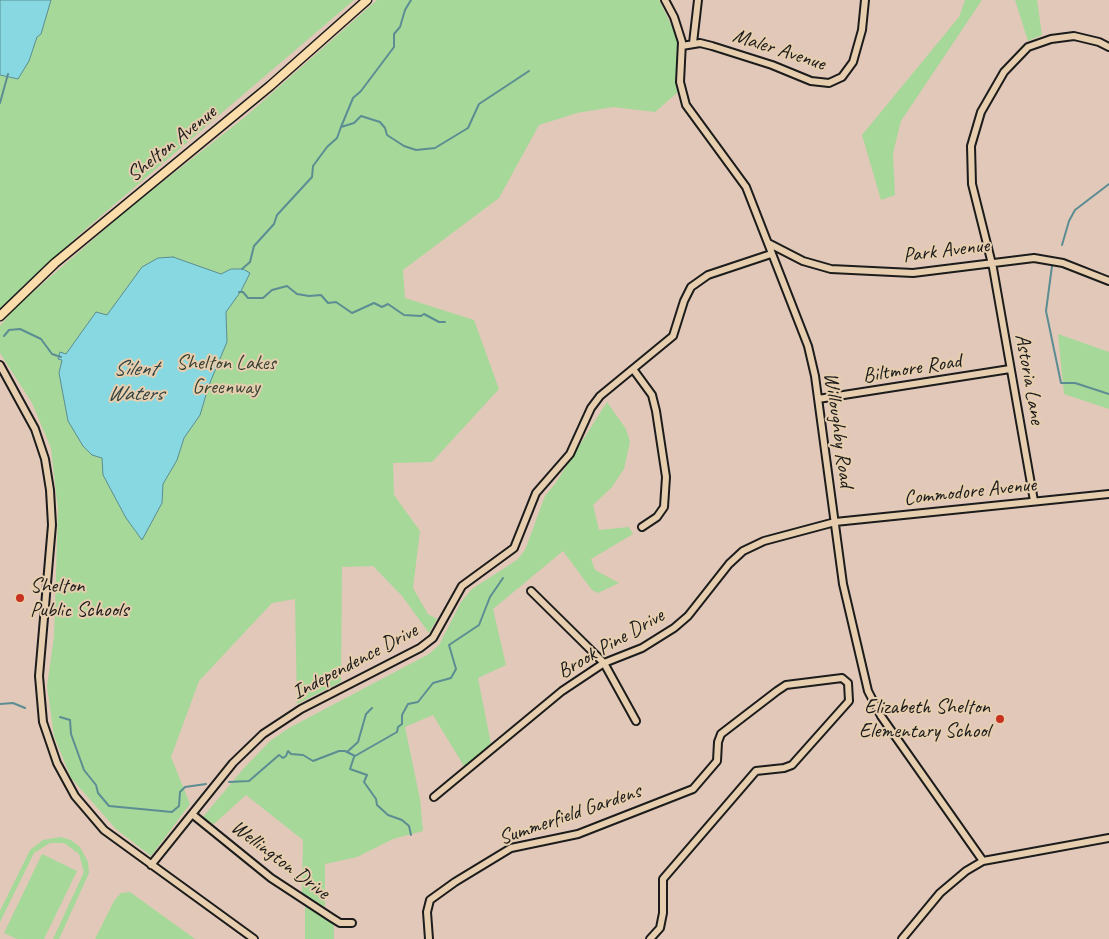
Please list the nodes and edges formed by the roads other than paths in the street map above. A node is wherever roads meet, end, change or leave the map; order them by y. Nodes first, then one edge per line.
1 (367, 0) edge
2 (665, 0) edge
3 (698, 0) edge
4 (865, 0) edge
5 (693, 43) junction
6 (682, 46) junction
7 (1109, 47) edge
8 (768, 243) junction
9 (786, 253) junction
10 (772, 256) junction
11 (991, 263) junction
12 (1109, 281) edge
13 (0, 316) edge
14 (0, 364) edge
15 (633, 369) junction
16 (1010, 369) junction
17 (818, 399) junction
18 (1109, 494) edge
19 (1034, 502) junction
20 (835, 522) junction
21 (642, 527) dead end
22 (531, 591) dead end
23 (604, 663) junction
24 (636, 721) dead end
25 (434, 797) dead end
26 (192, 814) junction
27 (1109, 838) edge
28 (983, 861) junction
29 (151, 865) junction
30 (352, 923) dead end
31 (254, 939) edge
32 (429, 939) edge
33 (650, 939) edge
34 (902, 939) edge

1 - 13 main road, Shelton Avenue
2 - 6 street, Willoughby Road
3 - 5 street
4 - 5 street, Maler Avenue
5 - 6 street, Maler Avenue
6 - 8 street, Willoughby Road
7 - 11 street, Astoria Lane
8 - 9 street, Park Avenue
8 - 10 street, Willoughby Road
9 - 10 street
9 - 11 street, Park Avenue
10 - 15 street, Independence Drive
10 - 17 street, Willoughby Road
11 - 12 street, Park Avenue
11 - 16 street, Astoria Lane
14 - 29 street
15 - 21 street
15 - 26 street, Independence Drive
16 - 17 street, Biltmore Road
16 - 19 street, Astoria Lane
17 - 20 street, Willoughby Road
18 - 19 street, Commodore Avenue
19 - 20 street, Commodore Avenue
20 - 23 street, Brook Pine Drive
20 - 28 street, Willoughby Road
22 - 23 street
23 - 24 street
23 - 25 street, Brook Pine Drive
26 - 29 street, Independence Drive
26 - 30 street, Wellington Drive
27 - 28 street
28 - 34 street
29 - 31 street
32 - 33 street, Summerfield Gardens

